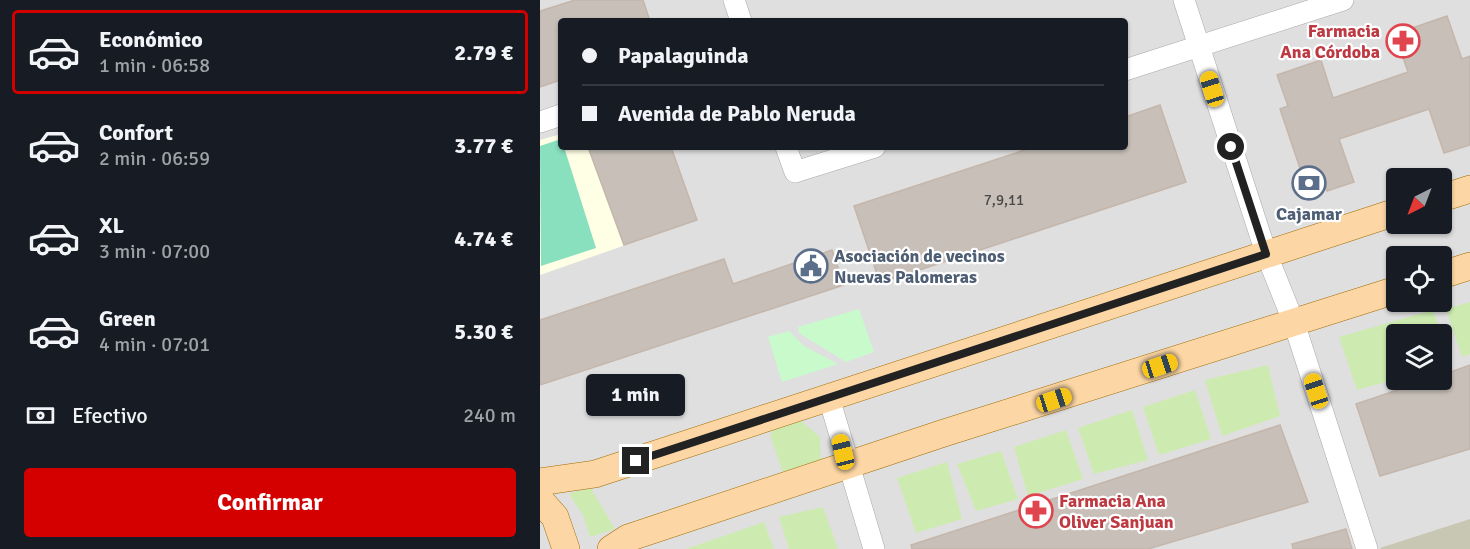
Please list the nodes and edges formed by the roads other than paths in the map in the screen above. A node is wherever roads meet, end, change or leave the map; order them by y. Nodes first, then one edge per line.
1 (734, 0) edge
2 (1184, 0) edge
3 (1343, 0) edge
4 (740, 18) edge
5 (1199, 46) junction
6 (1128, 69) edge
7 (558, 116) edge
8 (540, 122) edge
9 (787, 150) edge
10 (865, 150) edge
11 (1470, 189) edge
12 (1452, 195) edge
13 (1386, 215) edge
14 (1266, 254) junction
15 (1470, 266) edge
16 (1452, 272) edge
17 (1386, 293) edge
18 (1294, 323) junction
19 (829, 398) junction
20 (847, 465) junction
21 (540, 482) edge
22 (540, 500) edge
23 (566, 549) edge
24 (611, 549) edge
25 (874, 549) edge
26 (1367, 549) edge

1 - 4 street
2 - 5 street
3 - 5 street
5 - 6 street
5 - 14 street
7 - 8 street
9 - 10 street
11 - 12 main road
13 - 14 main road
14 - 18 street
14 - 19 main road
15 - 16 main road
17 - 18 main road
18 - 20 main road
18 - 26 street
19 - 20 street
19 - 21 main road
20 - 24 main road
20 - 25 street
22 - 23 main road

